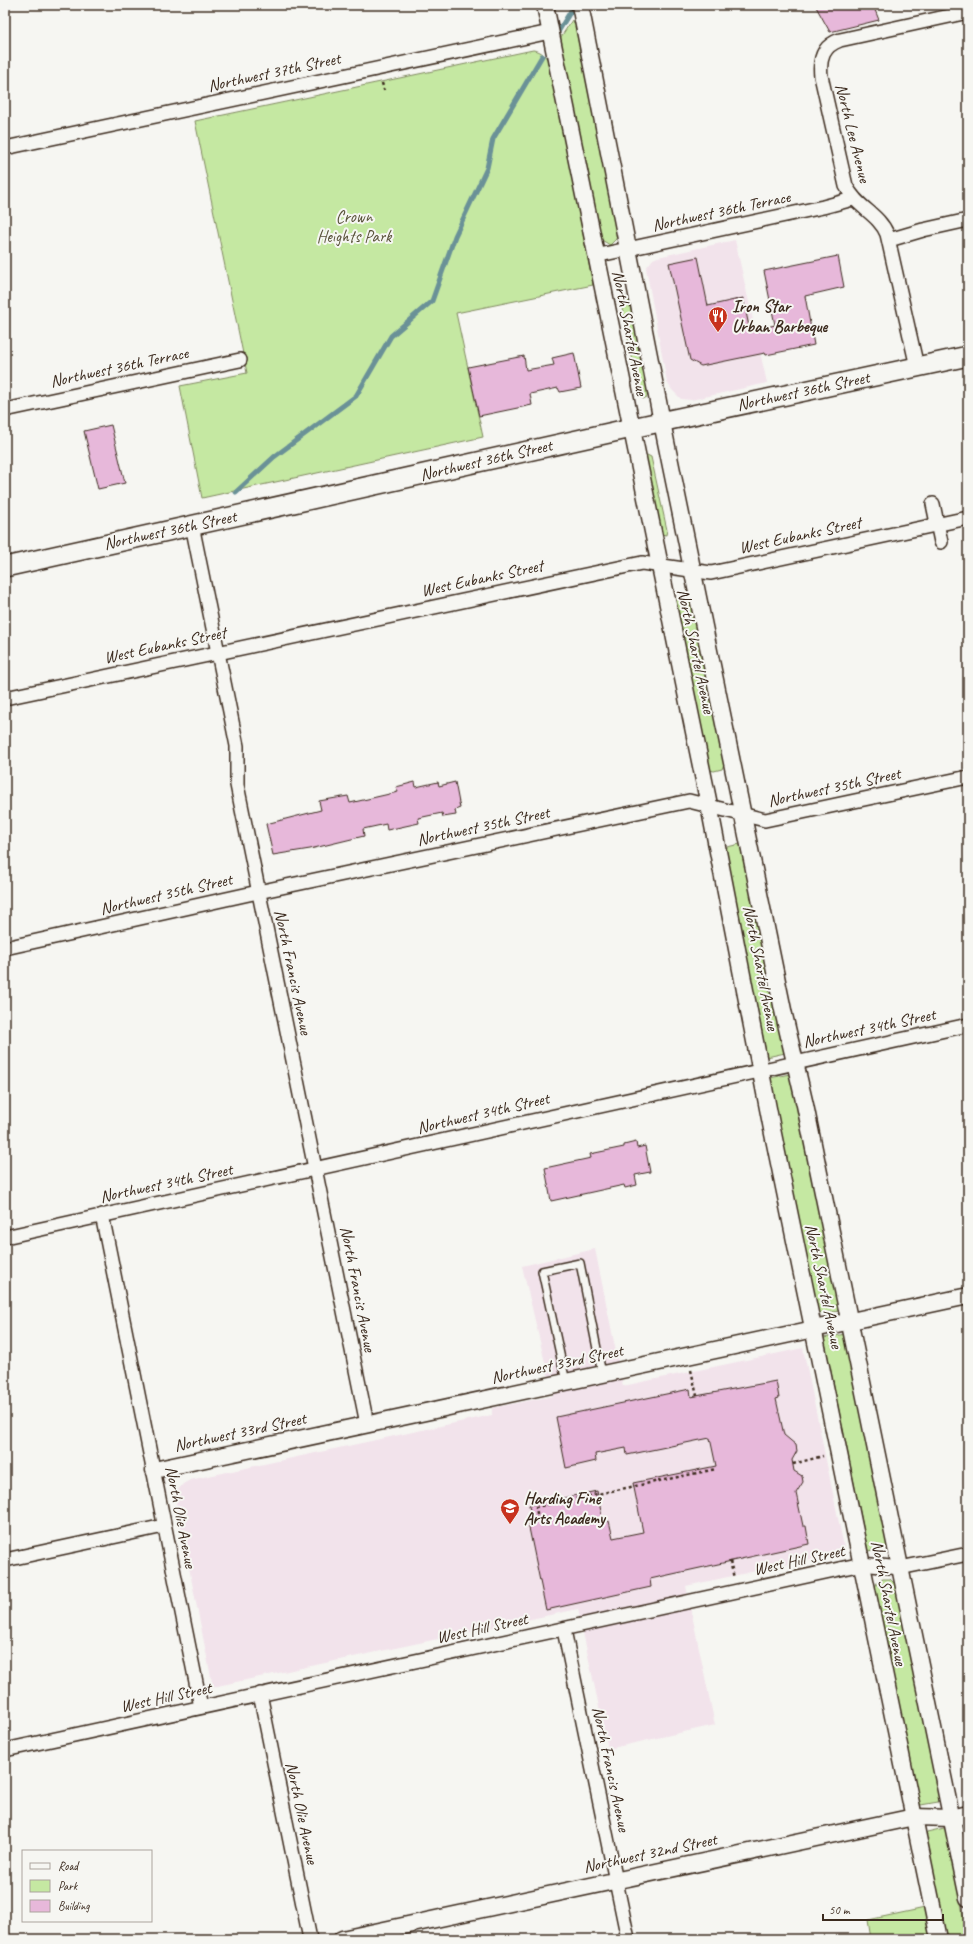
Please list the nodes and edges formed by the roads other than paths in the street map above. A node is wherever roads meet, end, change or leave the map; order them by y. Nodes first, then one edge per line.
1 (581, 11) edge
2 (968, 12) edge
3 (545, 22) edge
4 (5, 148) edge
5 (853, 199) junction
6 (968, 220) edge
7 (889, 240) junction
8 (628, 249) junction
9 (595, 256) junction
10 (968, 356) edge
11 (240, 360) dead end
12 (917, 367) junction
13 (5, 410) edge
14 (662, 422) junction
15 (630, 428) junction
16 (933, 504) dead end
17 (968, 518) edge
18 (937, 524) junction
19 (192, 525) junction
20 (941, 542) dead end
21 (658, 565) junction
22 (5, 567) edge
23 (693, 570) junction
24 (218, 652) junction
25 (5, 698) edge
26 (968, 777) edge
27 (709, 806) junction
28 (743, 815) junction
29 (258, 892) junction
30 (5, 948) edge
31 (968, 1025) edge
32 (795, 1062) junction
33 (761, 1070) junction
34 (316, 1168) junction
35 (102, 1216) junction
36 (5, 1237) edge
37 (968, 1296) edge
38 (850, 1321) junction
39 (814, 1329) junction
40 (602, 1374) junction
41 (566, 1382) junction
42 (367, 1424) junction
43 (154, 1470) junction
44 (164, 1526) junction
45 (968, 1554) edge
46 (5, 1560) edge
47 (862, 1564) junction
48 (900, 1568) junction
49 (564, 1630) junction
50 (260, 1694) junction
51 (201, 1707) junction
52 (5, 1750) edge
53 (968, 1814) edge
54 (914, 1817) junction
55 (952, 1818) junction
56 (616, 1879) junction
57 (968, 1898) edge
58 (310, 1939) edge
59 (342, 1939) edge
60 (628, 1939) edge
61 (939, 1939) edge

1 - 8 street, North Shartel Avenue
2 - 5 street, North Lee Avenue
3 - 4 street, Northwest 37th Street
3 - 9 street, North Shartel Avenue
5 - 7 street, North Lee Avenue
5 - 8 street, Northwest 36th Terrace
6 - 7 street
7 - 12 street, North Lee Avenue
8 - 9 street, Northwest 36th Terrace
8 - 14 street, North Shartel Avenue
9 - 15 street, North Shartel Avenue
10 - 12 main road, Northwest 36th Street
11 - 13 street, Northwest 36th Terrace
12 - 14 main road, Northwest 36th Street
14 - 15 main road, Northwest 36th Street
14 - 23 street, North Shartel Avenue
15 - 19 main road, Northwest 36th Street
15 - 21 street, North Shartel Avenue
16 - 18 street
17 - 18 street, West Eubanks Street
18 - 20 street
18 - 23 street, West Eubanks Street
19 - 22 main road, Northwest 36th Street
19 - 24 street, North Francis Avenue
21 - 23 street, West Eubanks Street
21 - 24 street, West Eubanks Street
21 - 27 street, North Shartel Avenue
23 - 28 street, North Shartel Avenue
24 - 25 street, West Eubanks Street
24 - 29 street, North Francis Avenue
26 - 28 street, Northwest 35th Street
27 - 28 street, Northwest 35th Street
27 - 29 street, Northwest 35th Street
27 - 33 street, North Shartel Avenue
28 - 32 street, North Shartel Avenue
29 - 30 street, Northwest 35th Street
29 - 34 street, North Francis Avenue
31 - 32 street, Northwest 34th Street
32 - 33 street, Northwest 34th Street
32 - 38 street, North Shartel Avenue
33 - 34 street, Northwest 34th Street
33 - 39 street, North Shartel Avenue
34 - 35 street, Northwest 34th Street
34 - 42 street, North Francis Avenue
35 - 36 street, Northwest 34th Street
35 - 43 street, North Olie Avenue
37 - 38 street, Northwest 33rd Street
38 - 39 street, Northwest 33rd Street
38 - 48 street, North Shartel Avenue
39 - 40 street, Northwest 33rd Street
39 - 47 street, North Shartel Avenue
40 - 41 street, Northwest 33rd Street
40 - 41 lane
41 - 42 street, Northwest 33rd Street
42 - 43 street, Northwest 33rd Street
43 - 44 street, North Olie Avenue
44 - 46 street
44 - 51 street, North Olie Avenue
45 - 48 street, West Hill Street
47 - 48 street, West Hill Street
47 - 49 street, West Hill Street
47 - 54 street, North Shartel Avenue
48 - 55 street, North Shartel Avenue
49 - 50 street, West Hill Street
49 - 56 street, North Francis Avenue
50 - 51 street, West Hill Street
50 - 58 street, North Olie Avenue
51 - 52 street, West Hill Street
53 - 55 street, Northwest 32nd Street
54 - 55 street, Northwest 32nd Street
54 - 56 street, Northwest 32nd Street
54 - 61 street, North Shartel Avenue
55 - 57 street, North Shartel Avenue
56 - 59 street, Northwest 32nd Street
56 - 60 street, North Francis Avenue

